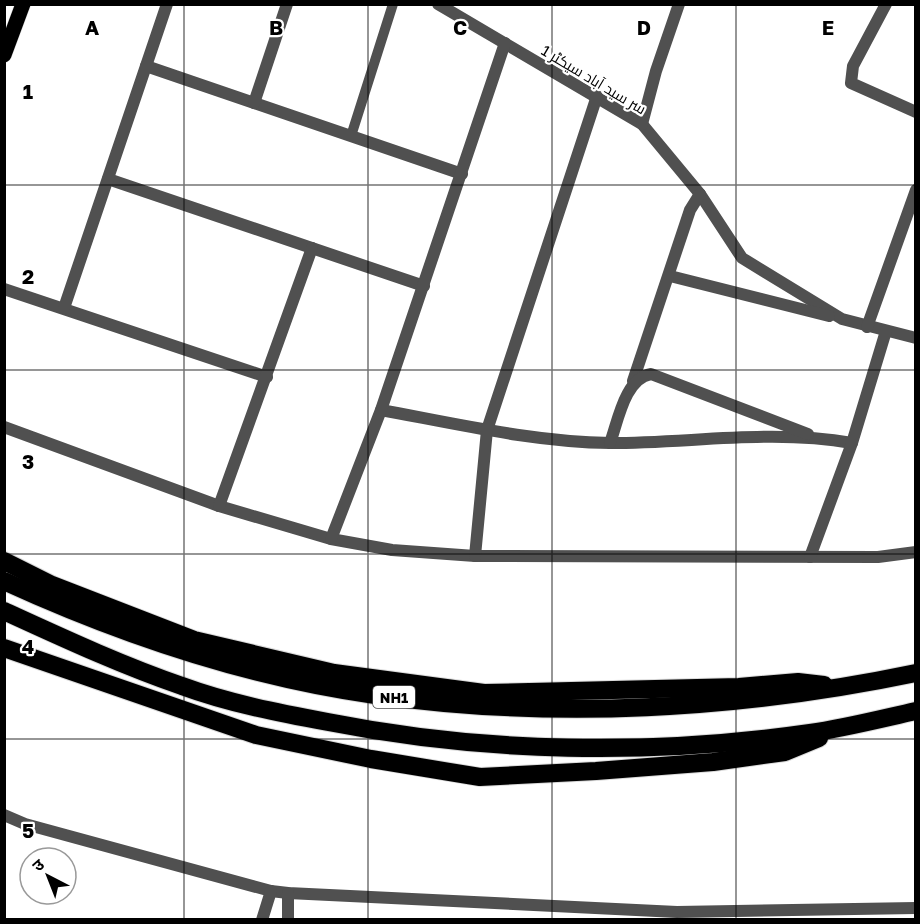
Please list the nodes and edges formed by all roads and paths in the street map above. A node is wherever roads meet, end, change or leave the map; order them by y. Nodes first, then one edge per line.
1 (23, 4) edge
2 (167, 4) edge
3 (287, 4) edge
4 (393, 4) edge
5 (438, 4) edge
6 (679, 4) edge
7 (886, 4) edge
8 (505, 43) junction
9 (4, 55) edge
10 (146, 66) junction
11 (597, 96) junction
12 (254, 103) junction
13 (915, 112) edge
14 (642, 124) junction
15 (351, 136) junction
16 (462, 174) junction
17 (108, 179) junction
18 (915, 190) edge
19 (700, 194) junction
20 (312, 248) junction
21 (670, 276) junction
22 (424, 286) junction
23 (4, 289) edge
24 (64, 308) junction
25 (842, 319) junction
26 (867, 327) junction
27 (886, 331) junction
28 (915, 338) edge
29 (267, 377) junction
30 (632, 385) junction
31 (381, 410) junction
32 (4, 427) edge
33 (487, 429) junction
34 (814, 436) junction
35 (610, 443) junction
36 (852, 443) junction
37 (219, 506) junction
38 (331, 539) junction
39 (915, 552) edge
40 (475, 556) junction
41 (810, 557) junction
42 (4, 561) edge
43 (4, 581) edge
44 (4, 611) edge
45 (4, 648) edge
46 (915, 673) edge
47 (847, 687) junction
48 (914, 716) edge
49 (854, 724) junction
50 (4, 815) edge
51 (271, 891) junction
52 (288, 893) junction
53 (915, 908) edge
54 (884, 914) edge
55 (771, 915) edge
56 (677, 916) edge
57 (262, 920) edge
58 (288, 920) edge

1 - 9 main road
2 - 10 street
3 - 12 street
4 - 15 lane
5 - 8 street, سر سید آباد سیکٹر 1
6 - 14 street
7 - 13 street
8 - 11 street, سر سید آباد سیکٹر 1
8 - 16 street
10 - 12 street
10 - 17 street
11 - 14 street, سر سید آباد سیکٹر 1
11 - 33 street
12 - 15 street
14 - 19 street, سر سید آباد سیکٹر 1
15 - 16 street
16 - 22 street
17 - 20 street
17 - 24 street
18 - 26 street
19 - 21 street
19 - 25 street, سر سید آباد سیکٹر 1
20 - 22 street
20 - 29 street
21 - 25 street
21 - 30 street
22 - 31 street
23 - 24 street
24 - 29 street
25 - 26 street, سر سید آباد سیکٹر 1
26 - 27 street, سر سید آباد سیکٹر 1
27 - 28 street, سر سید آباد سیکٹر 1
27 - 36 street
29 - 37 street
30 - 34 street
30 - 35 street
31 - 33 street
31 - 38 street
32 - 37 street
33 - 35 street
33 - 40 street
34 - 35 street
34 - 36 street
36 - 41 street
37 - 38 street
38 - 40 street
39 - 41 street
40 - 41 street
42 - 47 highway
43 - 47 highway, NH1
44 - 49 highway, NH1
45 - 49 highway
46 - 47 highway, NH1
48 - 49 highway, NH1
50 - 51 street
51 - 52 street
51 - 57 street
52 - 56 street
52 - 58 street
53 - 54 street
54 - 55 street
55 - 56 street

